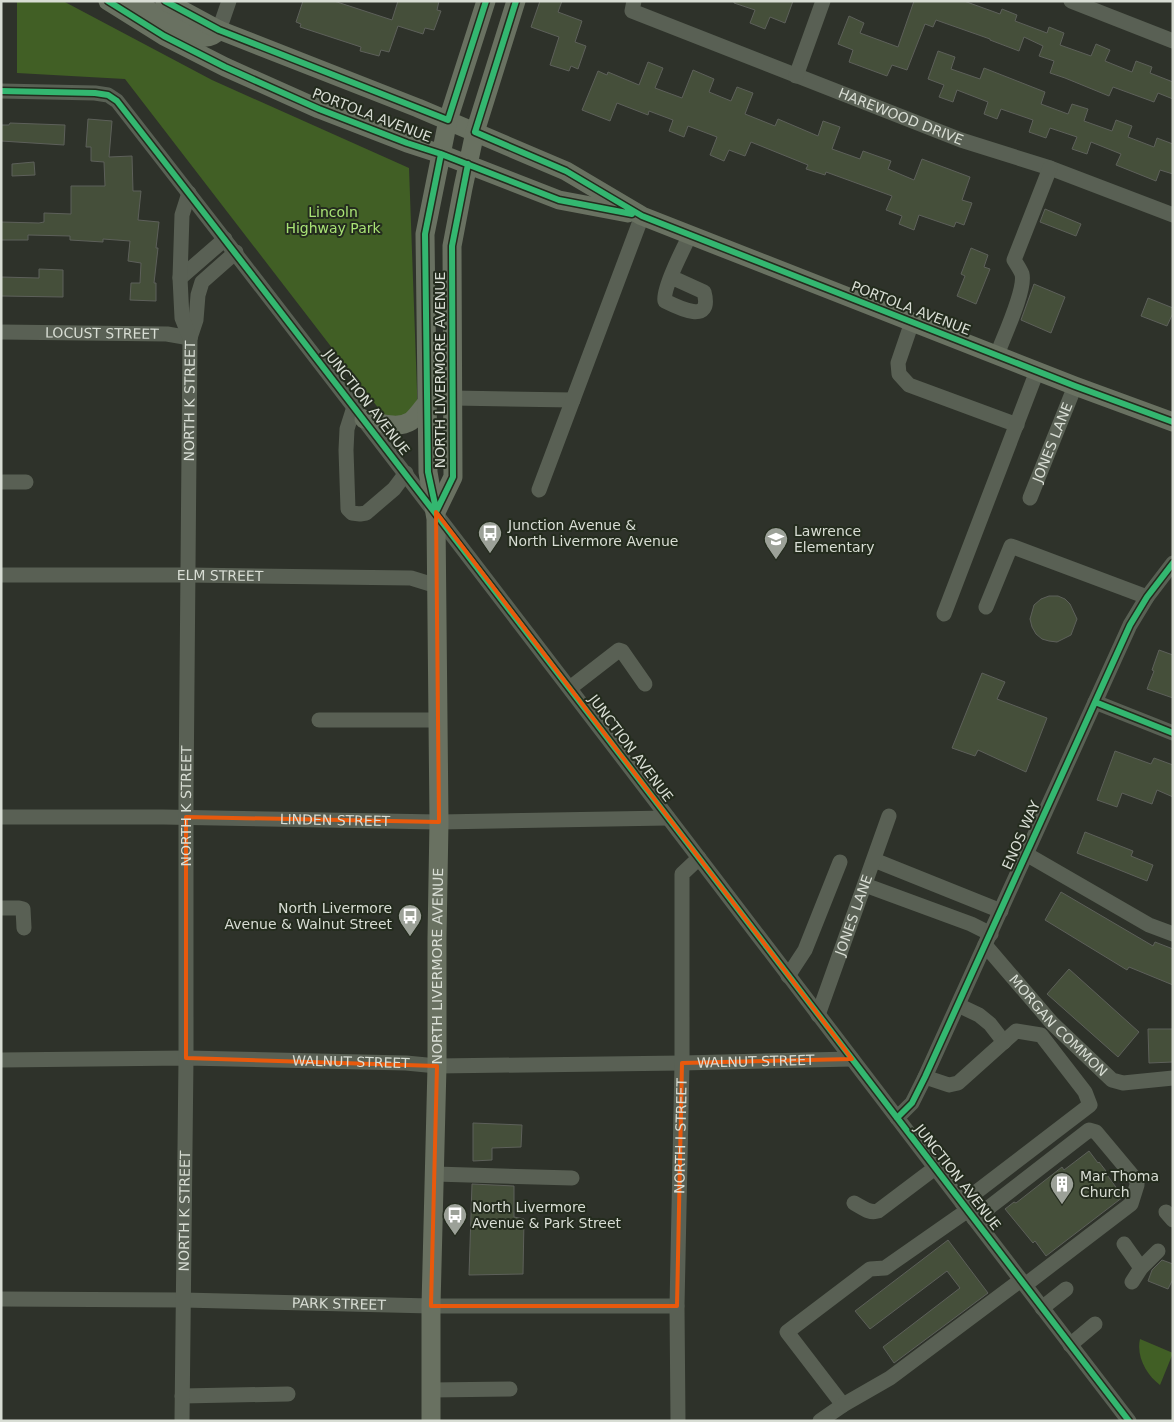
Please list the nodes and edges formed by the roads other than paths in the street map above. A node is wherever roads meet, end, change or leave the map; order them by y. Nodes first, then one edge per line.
1 (108, 1) edge
2 (131, 1) edge
3 (166, 1) edge
4 (229, 1) edge
5 (486, 1) edge
6 (516, 1) edge
7 (823, 1) edge
8 (1071, 1) edge
9 (633, 6) edge
10 (219, 30) junction
11 (1173, 40) edge
12 (796, 76) junction
13 (1, 91) edge
14 (448, 120) junction
15 (475, 132) junction
16 (441, 154) junction
17 (468, 164) junction
18 (1050, 168) junction
19 (189, 193) junction
20 (1173, 215) edge
21 (642, 216) junction
22 (690, 235) junction
23 (224, 239) junction
24 (236, 252) junction
25 (671, 277) dead end
26 (180, 278) junction
27 (912, 322) junction
28 (1, 332) edge
29 (190, 338) junction
30 (997, 355) junction
31 (1038, 371) junction
32 (1075, 386) junction
33 (453, 398) junction
34 (573, 400) junction
35 (427, 402) junction
36 (359, 413) junction
37 (1173, 422) edge
38 (1017, 425) junction
39 (406, 473) junction
40 (1, 482) edge
41 (26, 482) dead end
42 (539, 490) dead end
43 (1030, 498) dead end
44 (436, 512) junction
45 (1173, 563) edge
46 (1, 575) edge
47 (189, 575) junction
48 (437, 586) junction
49 (1148, 597) junction
50 (986, 607) dead end
51 (944, 614) dead end
52 (645, 684) dead end
53 (570, 688) junction
54 (1095, 702) junction
55 (319, 720) dead end
56 (438, 720) junction
57 (1173, 733) edge
58 (889, 816) dead end
59 (1, 817) edge
60 (186, 817) junction
61 (668, 818) junction
62 (440, 822) junction
63 (1026, 854) junction
64 (698, 858) junction
65 (874, 860) junction
66 (840, 862) dead end
67 (865, 884) junction
68 (1, 908) edge
69 (1001, 911) junction
70 (24, 928) dead end
71 (1173, 934) edge
72 (988, 940) junction
73 (788, 976) junction
74 (958, 1005) junction
75 (818, 1015) junction
76 (1004, 1042) junction
77 (186, 1058) junction
78 (852, 1059) junction
79 (1, 1060) edge
80 (682, 1063) junction
81 (437, 1066) junction
82 (925, 1077) junction
83 (1173, 1078) edge
84 (897, 1118) junction
85 (935, 1168) junction
86 (434, 1174) junction
87 (572, 1178) dead end
88 (854, 1204) dead end
89 (968, 1211) junction
90 (1124, 1244) dead end
91 (1158, 1251) dead end
92 (1142, 1268) junction
93 (1132, 1282) dead end
94 (1023, 1283) junction
95 (1066, 1289) dead end
96 (1, 1299) edge
97 (183, 1300) junction
98 (431, 1306) junction
99 (677, 1306) junction
100 (1042, 1308) junction
101 (1095, 1324) dead end
102 (1070, 1345) junction
103 (510, 1389) dead end
104 (431, 1390) junction
105 (288, 1394) dead end
106 (182, 1396) junction
107 (843, 1405) junction
108 (182, 1421) edge
109 (431, 1421) edge
110 (678, 1421) edge
111 (820, 1421) edge
112 (1129, 1421) edge

1 - 16 main road, PORTOLA AVENUE
2 - 10 main road
3 - 10 main road, PORTOLA AVENUE
4 - 10 street
5 - 14 main road, NORTH LIVERMORE AVENUE
6 - 15 main road, NORTH LIVERMORE AVENUE
7 - 12 street
8 - 11 street
9 - 12 street, HAREWOOD DRIVE
10 - 14 main road, PORTOLA AVENUE
12 - 18 street, HAREWOOD DRIVE
13 - 19 street, JUNCTION AVENUE
14 - 15 main road, PORTOLA AVENUE
14 - 16 main road, NORTH LIVERMORE AVENUE
15 - 17 main road, NORTH LIVERMORE AVENUE
15 - 21 main road, PORTOLA AVENUE
16 - 17 main road, PORTOLA AVENUE
16 - 35 main road, NORTH LIVERMORE AVENUE
17 - 21 main road, PORTOLA AVENUE
17 - 33 main road, NORTH LIVERMORE AVENUE
18 - 20 street, HAREWOOD DRIVE
18 - 30 street
19 - 23 street, JUNCTION AVENUE
19 - 26 street, NORTH K STREET
21 - 22 main road, PORTOLA AVENUE
21 - 34 street
22 - 25 street
22 - 27 main road, PORTOLA AVENUE
23 - 24 street, JUNCTION AVENUE
23 - 26 street
24 - 29 street
24 - 36 street, JUNCTION AVENUE
26 - 29 street, NORTH K STREET
27 - 30 main road, PORTOLA AVENUE
27 - 38 street
28 - 29 street, LOCUST STREET
29 - 47 street, NORTH K STREET
30 - 31 main road, PORTOLA AVENUE
31 - 32 main road, PORTOLA AVENUE
31 - 38 street
32 - 37 main road, PORTOLA AVENUE
32 - 43 street, JONES LANE
33 - 34 street
33 - 44 main road, NORTH LIVERMORE AVENUE
34 - 42 street
35 - 36 main road
35 - 44 main road, NORTH LIVERMORE AVENUE
36 - 39 street, JUNCTION AVENUE
36 - 39 street
38 - 51 street
39 - 44 street, JUNCTION AVENUE
40 - 41 street
44 - 48 main road, NORTH LIVERMORE AVENUE
44 - 53 street, JUNCTION AVENUE
45 - 49 street, ENOS WAY
46 - 47 street, ELM STREET
47 - 48 street, ELM STREET
47 - 60 street, NORTH K STREET
48 - 56 main road, NORTH LIVERMORE AVENUE
49 - 50 street
49 - 54 street, ENOS WAY
52 - 53 street
53 - 61 street, JUNCTION AVENUE
54 - 57 street
54 - 63 street, ENOS WAY
55 - 56 street
56 - 62 main road, NORTH LIVERMORE AVENUE
58 - 65 street, JONES LANE
59 - 60 street, LINDEN STREET
60 - 62 street, LINDEN STREET
60 - 77 street, NORTH K STREET
61 - 62 street, LINDEN STREET
61 - 64 street, JUNCTION AVENUE
62 - 81 main road, NORTH LIVERMORE AVENUE
63 - 69 street, ENOS WAY
63 - 71 street
64 - 73 street, JUNCTION AVENUE
64 - 80 street, NORTH I STREET
65 - 67 street, JONES LANE
65 - 69 street
66 - 73 street
67 - 72 street
67 - 75 street, JONES LANE
68 - 70 street
69 - 72 street, ENOS WAY
72 - 74 street, ENOS WAY
72 - 83 street, MORGAN COMMON
73 - 75 street, JUNCTION AVENUE
74 - 76 street
74 - 82 street, ENOS WAY
75 - 78 street, JUNCTION AVENUE
76 - 82 street
76 - 89 street
77 - 79 street, WALNUT STREET
77 - 81 street, WALNUT STREET
77 - 97 street, NORTH K STREET
78 - 80 street, WALNUT STREET
78 - 84 street, JUNCTION AVENUE
80 - 81 street, WALNUT STREET
80 - 99 street, NORTH I STREET
81 - 86 main road, NORTH LIVERMORE AVENUE
82 - 84 street, ENOS WAY
84 - 85 street, JUNCTION AVENUE
85 - 88 street
85 - 89 street, JUNCTION AVENUE
86 - 87 street
86 - 98 main road, NORTH LIVERMORE AVENUE
89 - 94 street, JUNCTION AVENUE
89 - 94 street
89 - 107 street
90 - 92 street
91 - 92 street
92 - 93 street
94 - 100 street, JUNCTION AVENUE
94 - 107 street
95 - 100 street
96 - 97 street, PARK STREET
97 - 98 street, PARK STREET
97 - 106 street, NORTH K STREET
98 - 99 street, PARK STREET
98 - 104 main road, NORTH LIVERMORE AVENUE
99 - 110 street, NORTH I STREET
100 - 102 street, JUNCTION AVENUE
101 - 102 street
102 - 112 street, JUNCTION AVENUE
103 - 104 street
104 - 109 main road, NORTH LIVERMORE AVENUE
105 - 106 street
106 - 108 street, NORTH K STREET
107 - 111 street

